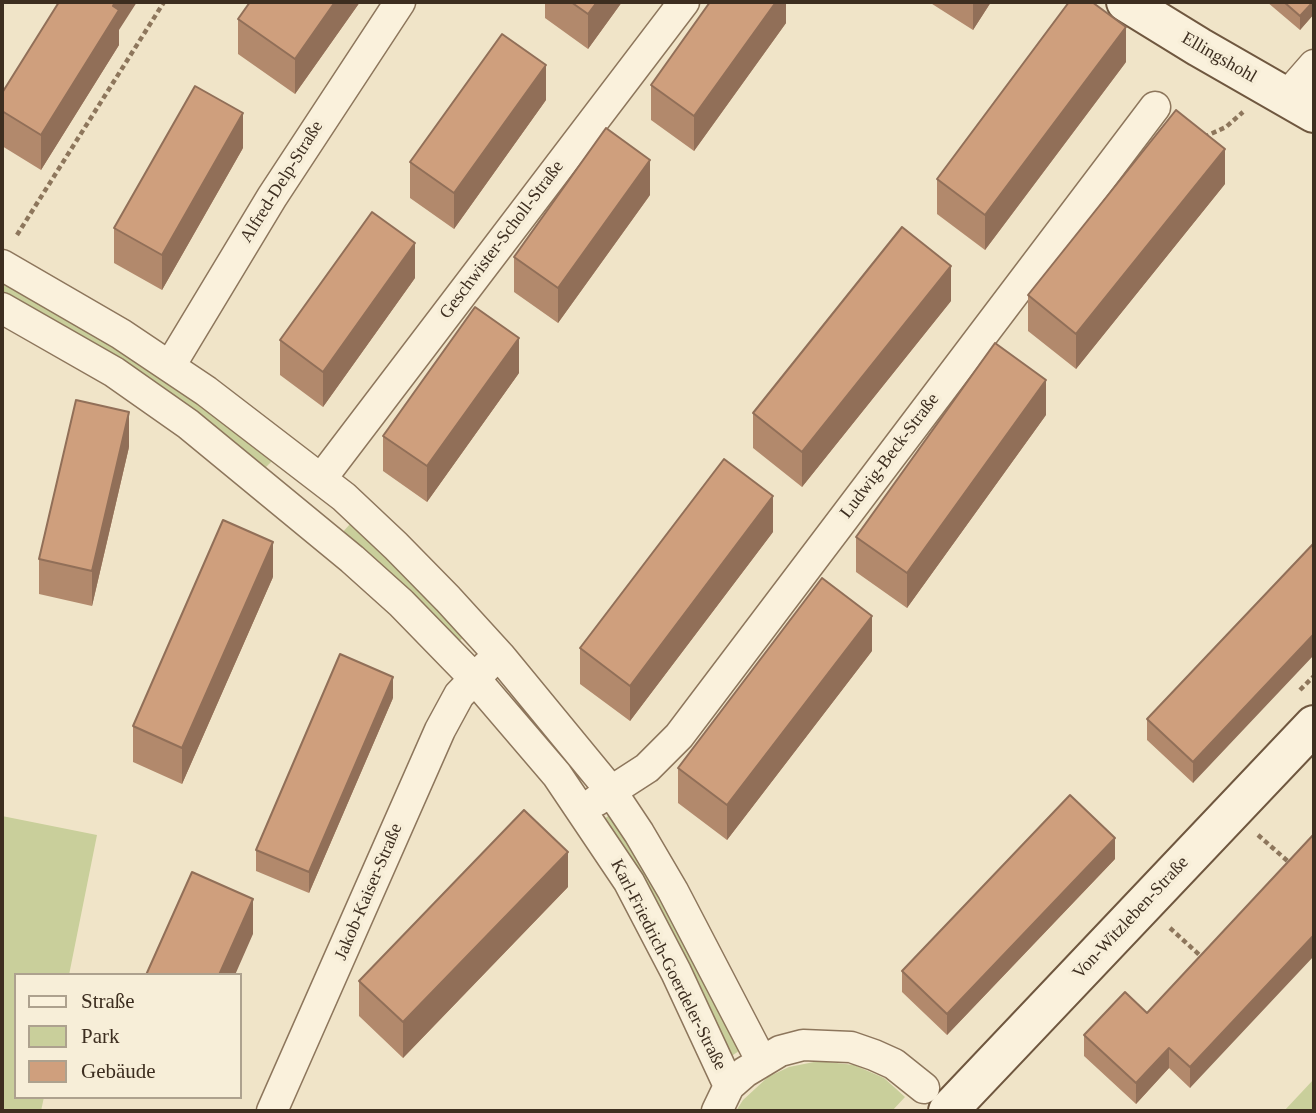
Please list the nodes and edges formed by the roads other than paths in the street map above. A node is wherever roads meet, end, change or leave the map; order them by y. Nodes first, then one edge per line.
1 (400, 2) edge
2 (684, 2) edge
3 (1126, 2) edge
4 (1314, 65) edge
5 (1300, 105) edge
6 (1155, 107) dead end
7 (8, 252) edge
8 (2, 308) edge
9 (170, 366) junction
10 (297, 460) junction
11 (332, 488) junction
12 (272, 492) junction
13 (317, 528) junction
14 (500, 656) junction
15 (474, 678) junction
16 (1314, 725) edge
17 (611, 791) junction
18 (582, 810) junction
19 (761, 1060) junction
20 (723, 1099) edge
21 (936, 1099) edge
22 (272, 1111) edge

1 - 9 street, Alfred-Delp-Straße
2 - 11 street, Geschwister-Scholl-Straße
3 - 5 street, Ellingshohl
4 - 5 street
6 - 17 street, Ludwig-Beck-Straße
7 - 9 street, Karl-Friedrich-Goerdeler-Straße
8 - 12 street, Karl-Friedrich-Goerdeler-Straße
9 - 10 street, Karl-Friedrich-Goerdeler-Straße
10 - 11 street, Karl-Friedrich-Goerdeler-Straße
10 - 12 street
11 - 13 street
11 - 14 street, Karl-Friedrich-Goerdeler-Straße
12 - 13 street, Karl-Friedrich-Goerdeler-Straße
13 - 15 street, Karl-Friedrich-Goerdeler-Straße
14 - 15 street
14 - 17 street, Karl-Friedrich-Goerdeler-Straße
15 - 18 street, Karl-Friedrich-Goerdeler-Straße
15 - 22 street, Jakob-Kaiser-Straße
16 - 21 street, Von-Witzleben-Straße
17 - 18 street
17 - 19 street, Karl-Friedrich-Goerdeler-Straße
18 - 20 street, Karl-Friedrich-Goerdeler-Straße
19 - 20 street, Karl-Friedrich-Goerdeler-Straße
19 - 21 street, Karl-Friedrich-Goerdeler-Straße

